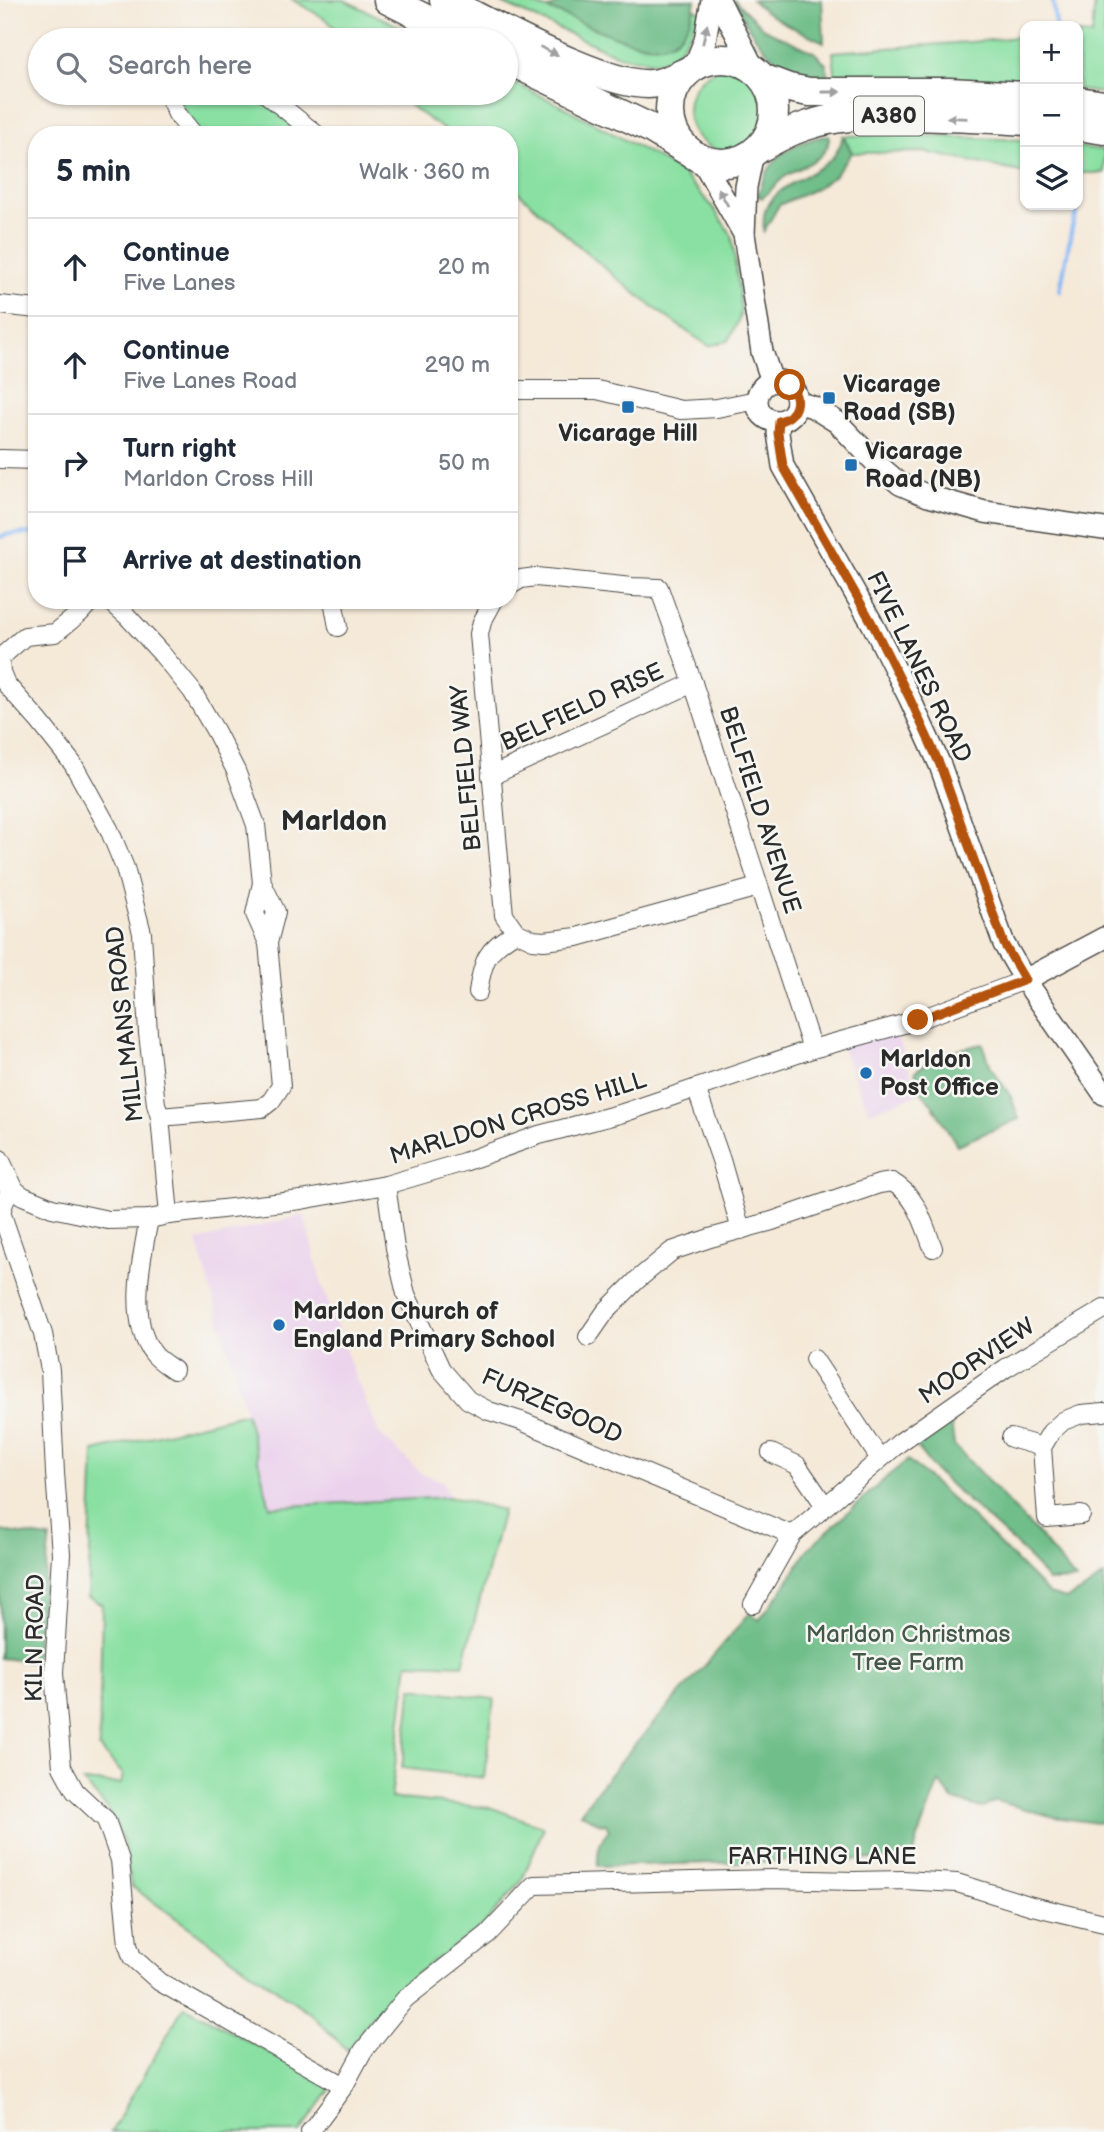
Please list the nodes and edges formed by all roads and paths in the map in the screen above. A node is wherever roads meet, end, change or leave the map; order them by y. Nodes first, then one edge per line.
1 (388, 0) edge
2 (444, 0) edge
3 (712, 0) edge
4 (719, 0) edge
5 (444, 28) edge
6 (502, 28) edge
7 (518, 36) edge
8 (518, 65) edge
9 (691, 69) junction
10 (760, 75) junction
11 (1020, 96) edge
12 (1083, 102) edge
13 (1104, 104) edge
14 (173, 105) edge
15 (280, 105) edge
16 (1020, 121) edge
17 (187, 126) edge
18 (306, 126) edge
19 (1083, 127) edge
20 (1104, 130) edge
21 (756, 151) junction
22 (696, 156) junction
23 (744, 234) junction
24 (0, 305) edge
25 (28, 308) edge
26 (772, 381) junction
27 (518, 390) edge
28 (757, 400) junction
29 (797, 402) junction
30 (779, 421) junction
31 (0, 458) edge
32 (28, 460) edge
33 (1104, 529) edge
34 (518, 581) edge
35 (84, 609) edge
36 (120, 609) edge
37 (335, 609) edge
38 (489, 609) edge
39 (338, 627) dead end
40 (0, 658) edge
41 (693, 683) junction
42 (491, 776) junction
43 (758, 887) junction
44 (516, 932) junction
45 (1104, 938) edge
46 (1025, 980) junction
47 (478, 992) dead end
48 (812, 1049) junction
49 (696, 1088) junction
50 (1104, 1094) edge
51 (160, 1117) junction
52 (0, 1159) edge
53 (7, 1185) edge
54 (386, 1185) junction
55 (169, 1215) junction
56 (149, 1219) junction
57 (741, 1230) junction
58 (933, 1248) dead end
59 (1104, 1309) edge
60 (588, 1337) dead end
61 (814, 1359) dead end
62 (174, 1370) dead end
63 (1104, 1412) edge
64 (1011, 1438) dead end
65 (1041, 1447) junction
66 (771, 1453) dead end
67 (880, 1459) junction
68 (825, 1506) junction
69 (1081, 1515) dead end
70 (792, 1535) junction
71 (753, 1604) dead end
72 (1104, 1923) edge
73 (344, 2085) junction
74 (310, 2132) edge

1 - 5 highway
2 -> 6 highway
9 -> 3 street
4 - 10 street
7 -> 9 highway
8 - 22 highway
9 - 10 highway
9 - 22 highway
10 -> 11 highway, A380
10 - 21 highway
12 - 13 highway
14 - 17 street
15 - 18 street
16 -> 21 highway, A380
19 - 20 highway
21 - 22 highway
21 - 23 street
23 -> 22 street
23 - 26 street
24 - 25 street
26 - 28 street
26 - 29 street
27 - 28 street
28 - 30 street
29 - 30 street
29 - 33 street
30 - 46 street, FIVE LANES ROAD
31 - 32 street
34 - 41 street, BELFIELD AVENUE
35 - 40 street
36 - 51 street
37 - 39 street
38 - 42 street, BELFIELD WAY
40 - 51 street, MILLMANS ROAD
41 - 42 street, BELFIELD RISE
41 - 43 street, BELFIELD AVENUE
42 - 44 street, BELFIELD WAY
43 - 44 street
43 - 48 street, BELFIELD AVENUE
44 - 47 street
45 - 46 street
46 - 48 street, MARLDON CROSS HILL
46 - 50 street, FIVE LANES ROAD
48 - 49 street, MARLDON CROSS HILL
49 - 54 street, MARLDON CROSS HILL
49 - 57 street
51 - 55 street, MILLMANS ROAD
52 - 53 street
53 - 56 street, MARLDON CROSS HILL
53 - 73 street, KILN ROAD
54 - 55 street, MARLDON CROSS HILL
54 - 70 street, FURZEGOOD
55 - 56 street, MARLDON CROSS HILL
56 - 62 street
57 - 58 street
57 - 60 street
59 - 67 street, MOORVIEW
61 - 67 street
63 - 65 street
64 - 65 street
65 - 69 street
66 - 68 street
67 - 68 street, MOORVIEW
68 - 70 street, MOORVIEW
70 - 71 street, MOORVIEW
72 - 73 street, FARTHING LANE
73 - 74 street

